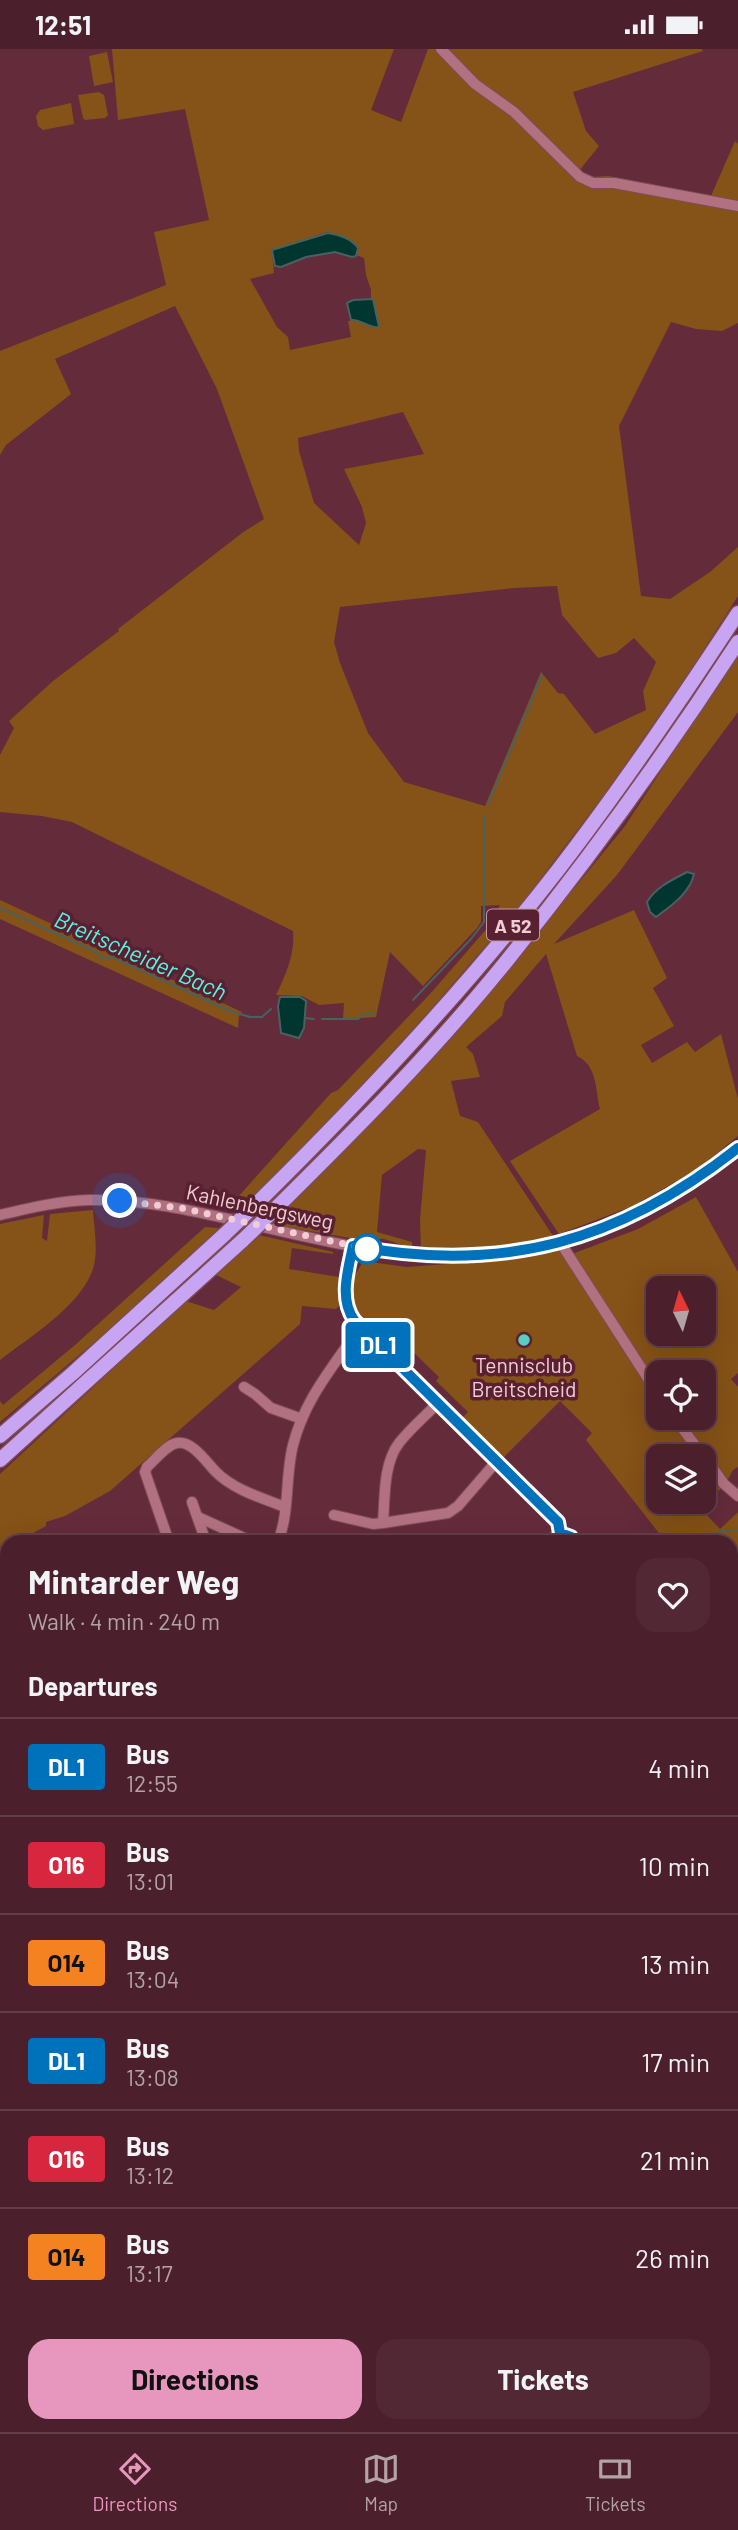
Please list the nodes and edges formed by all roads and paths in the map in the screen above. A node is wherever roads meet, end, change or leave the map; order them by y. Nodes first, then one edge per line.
1 (441, 49) edge
2 (738, 206) edge
3 (738, 613) edge
4 (738, 642) edge
5 (738, 1148) edge
6 (0, 1215) edge
7 (560, 1242) junction
8 (353, 1246) junction
9 (360, 1327) junction
10 (646, 1375) edge
11 (244, 1387) dead end
12 (437, 1404) junction
13 (302, 1419) junction
14 (0, 1436) edge
15 (0, 1460) edge
16 (496, 1462) junction
17 (716, 1473) edge
18 (738, 1496) edge
19 (192, 1502) dead end
20 (285, 1507) junction
21 (334, 1515) dead end
22 (198, 1517) junction
23 (383, 1523) junction
24 (560, 1533) junction
25 (167, 1535) edge
26 (204, 1535) edge
27 (238, 1535) edge
28 (279, 1535) edge
29 (555, 1535) edge
30 (566, 1535) edge

1 - 2 street
3 - 14 highway, A 52, bridge
4 - 15 highway, A 52, bridge
5 - 7 street, Kahlenbergsweg
6 - 8 street, Kahlenbergsweg
7 - 8 street, Kahlenbergsweg
7 - 10 street
8 - 9 street
9 - 12 street
9 - 13 street
11 - 13 street
12 - 16 street
12 - 23 street
13 - 20 street
16 - 23 street
16 - 24 street
17 - 18 street
19 - 22 street
20 - 25 street
20 - 28 street
21 - 23 street
22 - 26 street
22 - 27 street
24 - 29 street
24 - 30 street

